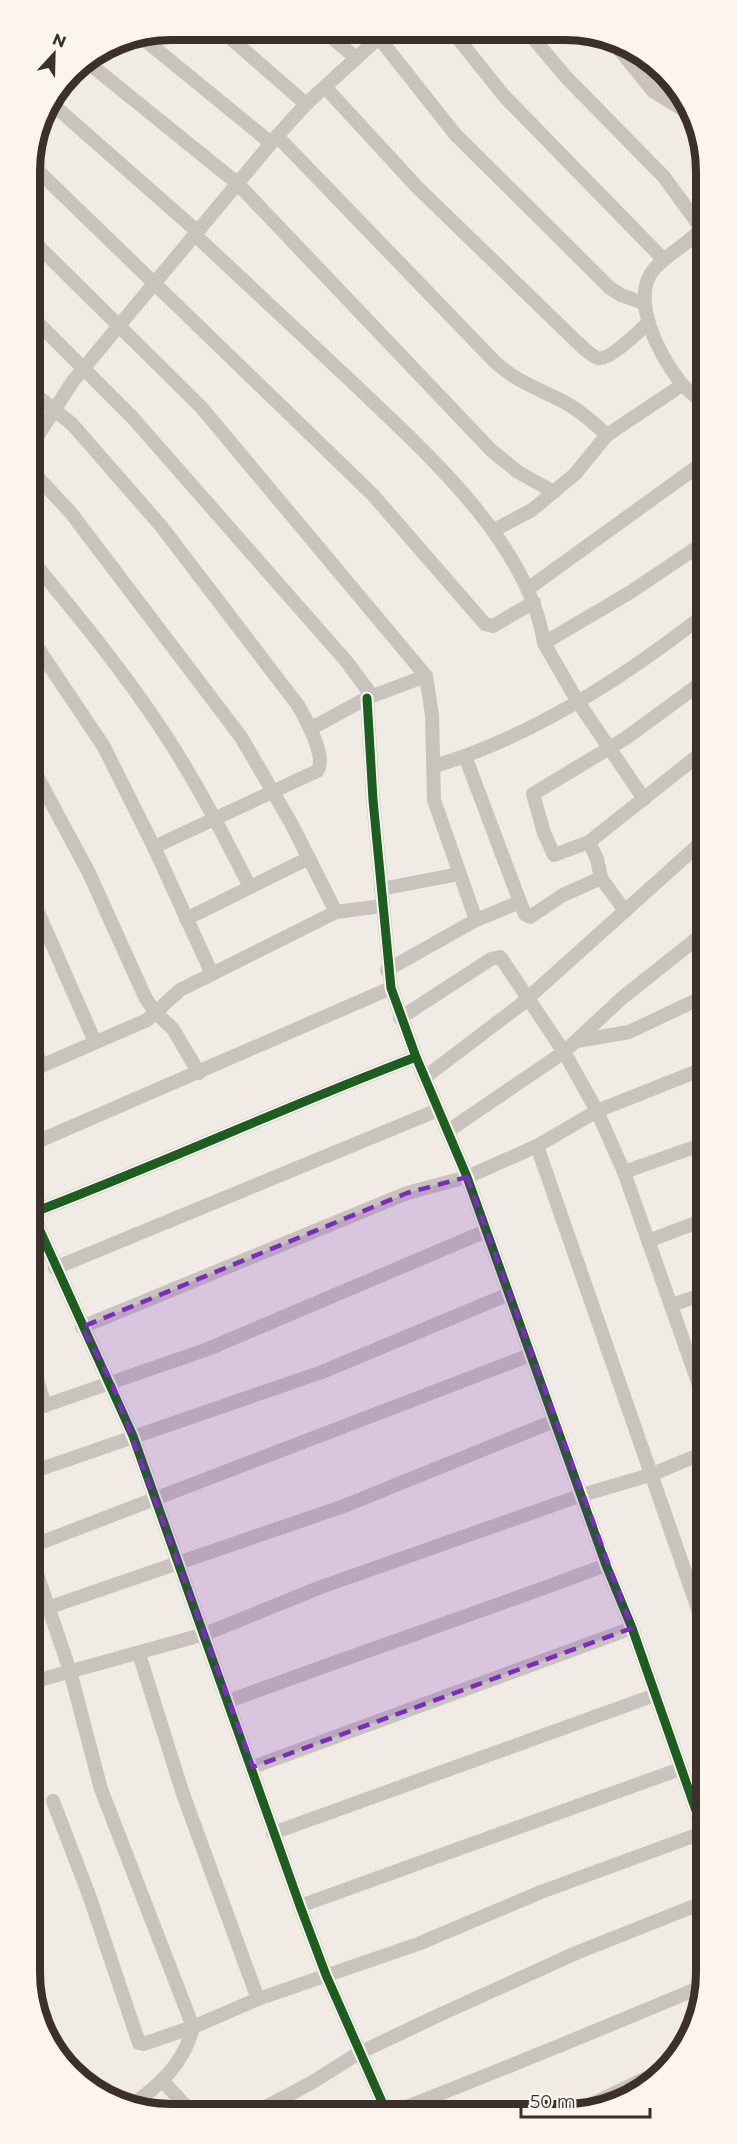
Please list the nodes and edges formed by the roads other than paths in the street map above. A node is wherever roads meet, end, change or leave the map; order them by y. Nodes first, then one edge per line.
1 (375, 40) edge
2 (387, 40) edge
3 (460, 40) edge
4 (535, 40) edge
5 (233, 41) edge
6 (335, 41) edge
7 (149, 43) edge
8 (622, 53) edge
9 (356, 58) junction
10 (93, 67) edge
11 (325, 87) junction
12 (306, 104) junction
13 (679, 107) edge
14 (57, 108) edge
15 (274, 139) junction
16 (41, 173) edge
17 (237, 183) junction
18 (696, 218) edge
19 (196, 233) junction
20 (696, 233) edge
21 (41, 248) edge
22 (664, 260) junction
23 (156, 283) junction
24 (643, 303) junction
25 (648, 323) junction
26 (121, 325) junction
27 (41, 326) edge
28 (84, 368) junction
29 (682, 385) junction
30 (696, 397) edge
31 (41, 399) edge
32 (54, 409) junction
33 (41, 430) edge
34 (607, 435) junction
35 (696, 468) edge
36 (41, 481) edge
37 (554, 492) junction
38 (494, 530) junction
39 (696, 548) edge
40 (41, 572) edge
41 (532, 595) junction
42 (696, 621) edge
43 (544, 643) junction
44 (41, 652) edge
45 (426, 676) junction
46 (696, 686) edge
47 (370, 697) junction
48 (578, 702) junction
49 (310, 729) junction
50 (609, 748) junction
51 (465, 756) junction
52 (696, 757) edge
53 (435, 766) junction
54 (41, 783) edge
55 (273, 791) junction
56 (644, 799) junction
57 (214, 819) junction
58 (589, 842) junction
59 (154, 847) junction
60 (696, 847) edge
61 (309, 858) junction
62 (459, 874) junction
63 (601, 878) junction
64 (250, 887) junction
65 (381, 889) junction
66 (520, 902) junction
67 (382, 906) junction
68 (625, 911) junction
69 (336, 912) junction
70 (41, 918) edge
71 (186, 919) junction
72 (476, 921) junction
73 (696, 939) edge
74 (387, 970) junction
75 (212, 974) junction
76 (391, 988) junction
77 (527, 998) junction
78 (696, 1000) edge
79 (156, 1013) junction
80 (400, 1018) junction
81 (578, 1041) junction
82 (95, 1042) junction
83 (564, 1053) junction
84 (416, 1057) junction
85 (41, 1066) edge
86 (696, 1072) edge
87 (199, 1073) junction
88 (424, 1078) junction
89 (438, 1110) junction
90 (597, 1111) junction
91 (448, 1131) junction
92 (40, 1140) edge
93 (537, 1146) junction
94 (696, 1147) edge
95 (624, 1172) junction
96 (467, 1177) junction
97 (40, 1210) edge
98 (696, 1223) edge
99 (486, 1231) junction
100 (40, 1233) edge
101 (648, 1241) junction
102 (55, 1268) junction
103 (509, 1294) junction
104 (696, 1297) edge
105 (672, 1305) junction
106 (82, 1327) junction
107 (530, 1355) junction
108 (696, 1363) edge
109 (112, 1383) junction
110 (40, 1407) edge
111 (554, 1421) junction
112 (133, 1436) junction
113 (696, 1456) edge
114 (40, 1469) edge
115 (650, 1475) junction
116 (582, 1495) junction
117 (155, 1499) junction
118 (40, 1543) edge
119 (179, 1565) junction
120 (606, 1565) junction
121 (40, 1581) edge
122 (696, 1604) edge
123 (50, 1607) junction
124 (632, 1628) junction
125 (205, 1634) junction
126 (139, 1654) junction
127 (70, 1671) junction
128 (40, 1680) edge
129 (655, 1695) junction
130 (229, 1701) junction
131 (253, 1767) junction
132 (680, 1769) junction
133 (53, 1801) dead end
134 (696, 1810) edge
135 (273, 1833) junction
136 (696, 1838) edge
137 (696, 1905) edge
138 (300, 1906) junction
139 (326, 1975) junction
140 (695, 1990) edge
141 (258, 1999) junction
142 (193, 2028) junction
143 (359, 2053) junction
144 (163, 2081) junction
145 (635, 2083) edge
146 (604, 2098) edge
147 (139, 2099) edge
148 (184, 2104) edge
149 (271, 2104) edge
150 (383, 2104) edge
151 (415, 2104) edge

1 - 9 street
2 - 24 street
3 - 22 street
4 - 18 street
5 - 12 street
6 - 9 street
7 - 15 street
8 - 13 street
9 - 11 street
10 - 17 street
11 - 12 street
11 - 25 street
12 - 15 street
14 - 19 street
15 - 17 street
15 - 34 street
16 - 23 street
17 - 19 street
17 - 37 street
19 - 23 street
19 - 38 street
20 - 22 street
21 - 26 street
22 - 24 street
23 - 26 street
23 - 41 street
24 - 25 street
25 - 29 street
26 - 28 street
26 - 45 street
27 - 28 street
28 - 32 street
28 - 47 street
29 - 30 street
29 - 34 street
31 - 32 street
32 - 33 street
32 - 49 street
34 - 37 street
35 - 41 street
36 - 55 street
37 - 38 street
38 - 41 street
39 - 43 street
40 - 57 street
41 - 43 street
42 - 48 street
43 - 48 street
44 - 59 street
45 - 47 street
45 - 53 street
46 - 50 street
47 - 49 street
47 - 65 street
48 - 50 street
48 - 51 street
49 - 55 street
50 - 56 street
50 - 58 street
51 - 53 street
51 - 66 street
52 - 56 street
53 - 62 street
54 - 79 street
55 - 57 street
55 - 61 street
56 - 58 street
57 - 59 street
57 - 64 street
58 - 63 street
59 - 71 street
60 - 68 street
61 - 64 street
61 - 69 street
62 - 65 street
62 - 72 street
63 - 66 street
63 - 68 street
64 - 71 street
65 - 67 street
66 - 72 street
67 - 69 street
67 - 74 street
68 - 77 street
69 - 75 street
70 - 82 street
71 - 75 street
72 - 74 street
73 - 81 street
74 - 76 street
75 - 79 street
76 - 80 street
76 - 87 street
77 - 80 street
77 - 83 street
77 - 88 street
78 - 81 street
79 - 82 street
79 - 87 street
80 - 84 street
81 - 83 street
82 - 85 street
83 - 90 street
83 - 91 street
84 - 88 street
84 - 97 street
86 - 90 street
87 - 92 street
88 - 89 street
89 - 91 street
89 - 102 street
90 - 93 street
90 - 95 street
91 - 96 street
93 - 96 street
93 - 115 street
94 - 95 street
95 - 101 street
96 - 99 street
96 - 106 street
98 - 101 street
99 - 103 street
99 - 109 street
100 - 102 street
101 - 105 street
102 - 106 street
103 - 107 street
103 - 112 street
104 - 105 street
105 - 108 street
106 - 109 street
107 - 111 street
107 - 117 street
109 - 110 street
109 - 112 street
111 - 116 street
111 - 119 street
112 - 114 street
112 - 117 street
113 - 115 street
115 - 116 street
115 - 122 street
116 - 120 street
116 - 125 street
117 - 118 street
117 - 119 street
119 - 123 street
119 - 125 street
120 - 124 street
120 - 130 street
121 - 123 street
123 - 127 street
124 - 129 street
124 - 131 street
125 - 126 street
125 - 130 street
126 - 127 street
126 - 141 street
127 - 128 street
127 - 142 street
129 - 132 street
129 - 135 street
130 - 131 street
131 - 135 street
132 - 134 street
132 - 138 street
133 - 142 street
135 - 138 street
136 - 139 street
137 - 143 street
138 - 139 street
139 - 141 street
139 - 143 street
140 - 151 street
141 - 142 street
142 - 144 street
143 - 149 street
143 - 150 street
144 - 147 street
144 - 148 street
145 - 146 street

